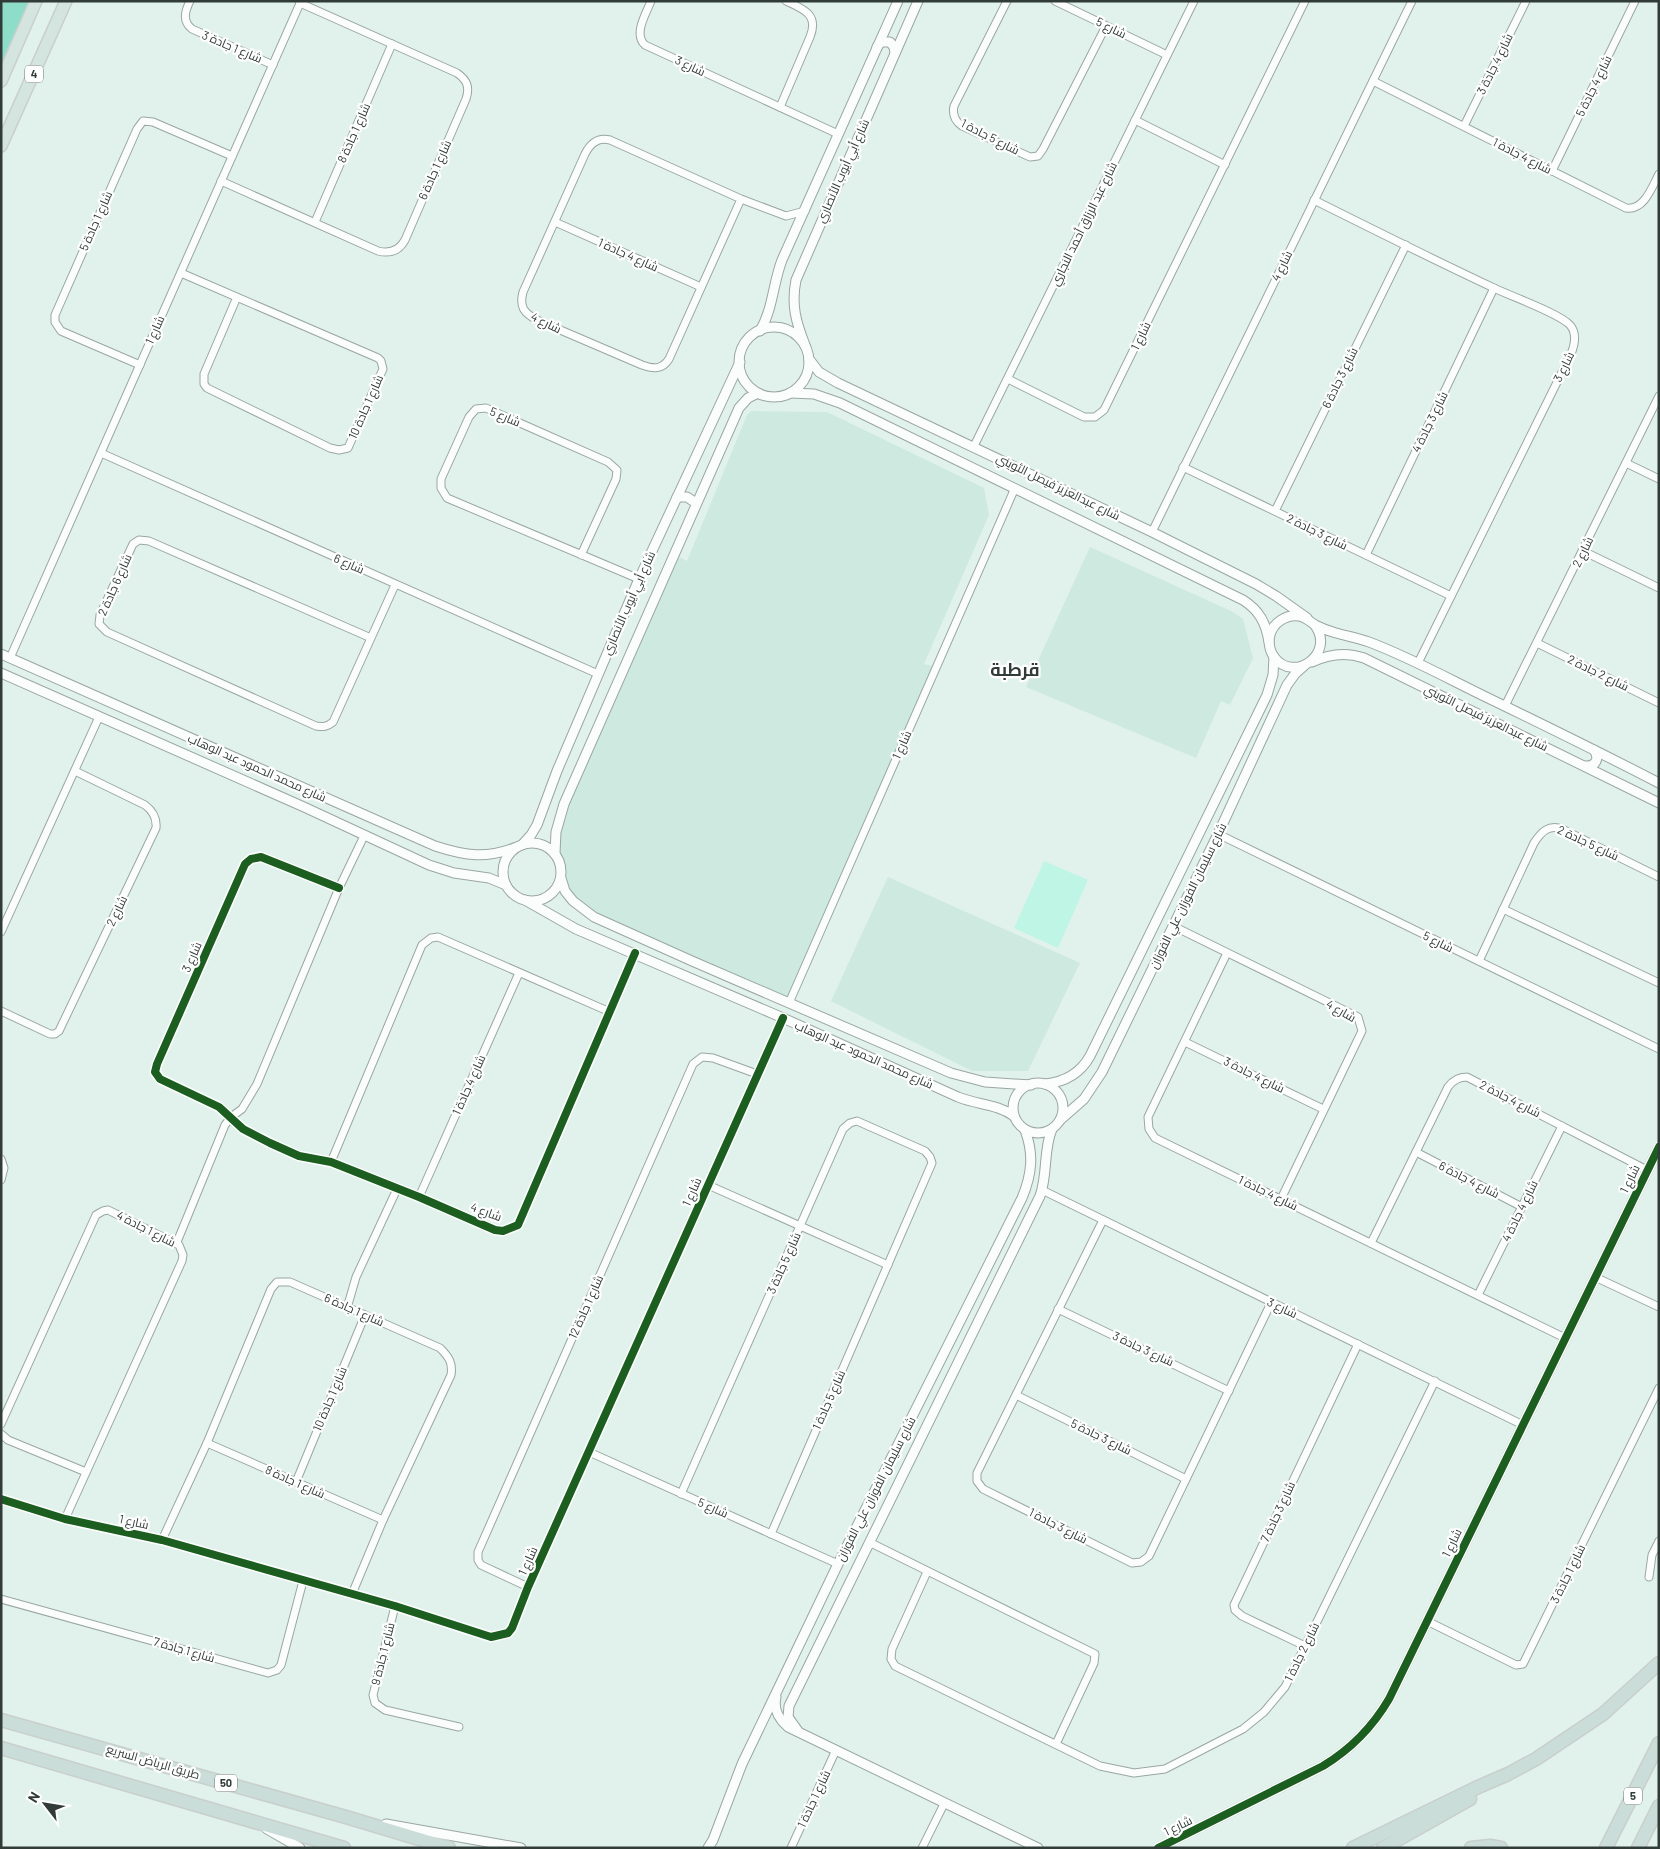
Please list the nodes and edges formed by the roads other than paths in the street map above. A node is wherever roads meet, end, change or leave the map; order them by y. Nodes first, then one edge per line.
1 (36, 1) edge
2 (66, 1) edge
3 (190, 1) edge
4 (651, 1) edge
5 (786, 1) edge
6 (898, 1) edge
7 (918, 1) edge
8 (1007, 1) edge
9 (1055, 1) edge
10 (1194, 1) edge
11 (1305, 1) edge
12 (1412, 1) edge
13 (1526, 1) edge
14 (1635, 1) edge
15 (300, 2) edge
16 (891, 17) junction
17 (908, 23) junction
18 (1106, 26) junction
19 (392, 44) junction
20 (877, 47) junction
21 (895, 52) junction
22 (1167, 55) junction
23 (273, 65) junction
24 (1, 81) edge
25 (1373, 82) junction
26 (780, 107) junction
27 (1135, 120) junction
28 (1464, 126) junction
29 (838, 134) junction
30 (1, 146) edge
31 (232, 156) junction
32 (1225, 165) junction
33 (1552, 171) junction
34 (1659, 174) edge
35 (221, 181) junction
36 (741, 199) junction
37 (1314, 200) junction
38 (806, 210) junction
39 (786, 216) junction
40 (315, 222) junction
41 (555, 222) junction
42 (794, 234) junction
43 (1406, 245) junction
44 (180, 273) junction
45 (701, 287) junction
46 (1494, 288) junction
47 (237, 297) junction
48 (760, 331) junction
49 (805, 345) junction
50 (809, 359) junction
51 (740, 362) junction
52 (140, 366) junction
53 (1008, 379) junction
54 (758, 393) junction
55 (790, 393) junction
56 (1659, 396) edge
57 (974, 446) junction
58 (101, 453) junction
59 (1626, 463) junction
60 (1183, 467) junction
61 (1659, 479) edge
62 (1015, 488) junction
63 (677, 496) junction
64 (696, 503) junction
65 (1275, 511) junction
66 (1152, 532) junction
67 (1583, 551) junction
68 (581, 555) junction
69 (1366, 555) junction
70 (639, 579) junction
71 (395, 585) junction
72 (1659, 588) edge
73 (1451, 596) junction
74 (1307, 618) junction
75 (1314, 624) junction
76 (371, 638) junction
77 (1269, 642) junction
78 (1537, 643) junction
79 (6, 656) edge
80 (1274, 657) junction
81 (1418, 663) junction
82 (1308, 664) junction
83 (598, 674) junction
84 (2, 675) edge
85 (1659, 702) edge
86 (1505, 706) junction
87 (99, 717) junction
88 (1247, 734) junction
89 (1262, 742) junction
90 (1594, 750) junction
91 (1618, 762) junction
92 (1585, 766) junction
93 (75, 771) junction
94 (1610, 778) junction
95 (1659, 783) edge
96 (310, 792) junction
97 (333, 802) junction
98 (1659, 803) edge
99 (304, 807) junction
100 (325, 817) junction
101 (1218, 834) junction
102 (364, 836) junction
103 (520, 846) junction
104 (555, 853) junction
105 (1659, 877) edge
106 (561, 878) junction
107 (506, 885) junction
108 (340, 888) junction
109 (525, 900) junction
110 (1502, 909) junction
111 (1173, 926) junction
112 (1, 932) edge
113 (635, 953) junction
114 (1227, 953) junction
115 (1479, 961) junction
116 (519, 973) junction
117 (1659, 983) edge
118 (789, 1003) junction
119 (1, 1010) edge
120 (610, 1012) junction
121 (783, 1018) junction
122 (1185, 1042) junction
123 (1659, 1049) edge
124 (757, 1074) junction
125 (1031, 1084) junction
126 (1045, 1084) junction
127 (1323, 1109) junction
128 (1014, 1116) junction
129 (231, 1117) junction
130 (1060, 1120) junction
131 (1562, 1126) junction
132 (1052, 1129) junction
133 (1025, 1130) junction
134 (1659, 1146) edge
135 (1416, 1152) junction
136 (1, 1159) edge
137 (331, 1162) junction
138 (932, 1163) joint
139 (1648, 1170) junction
140 (1, 1180) edge
141 (708, 1185) junction
142 (397, 1188) junction
143 (1042, 1190) junction
144 (419, 1197) junction
145 (1281, 1199) junction
146 (1522, 1207) junction
147 (1103, 1220) junction
148 (800, 1226) junction
149 (177, 1242) junction
150 (1371, 1243) junction
151 (888, 1265) junction
152 (1595, 1277) junction
153 (1478, 1295) junction
154 (1271, 1303) junction
155 (1659, 1307) edge
156 (347, 1308) junction
157 (1058, 1309) junction
158 (365, 1315) junction
159 (1565, 1338) junction
160 (1358, 1344) junction
161 (1434, 1381) junction
162 (1659, 1388) edge
163 (1229, 1391) junction
164 (1016, 1395) junction
165 (1, 1424) edge
166 (1522, 1425) junction
167 (1, 1434) edge
168 (207, 1443) junction
169 (589, 1452) junction
170 (890, 1459) junction
171 (908, 1464) junction
172 (86, 1472) junction
173 (1186, 1479) junction
174 (880, 1480) junction
175 (296, 1482) junction
176 (896, 1489) junction
177 (681, 1494) junction
178 (1, 1498) edge
179 (65, 1519) junction
180 (383, 1520) junction
181 (771, 1534) junction
182 (162, 1540) junction
183 (1659, 1541) edge
184 (869, 1542) junction
185 (838, 1564) junction
186 (927, 1572) junction
187 (1649, 1577) dead end
188 (303, 1581) junction
189 (528, 1587) junction
190 (352, 1594) junction
191 (1, 1599) edge
192 (395, 1606) junction
193 (1426, 1621) junction
194 (1305, 1646) junction
195 (1659, 1663) edge
196 (780, 1686) junction
197 (797, 1688) junction
198 (1, 1720) edge
199 (459, 1727) dead end
200 (798, 1731) junction
201 (1659, 1743) edge
202 (1056, 1744) junction
203 (3, 1749) edge
204 (836, 1750) junction
205 (1508, 1774) junction
206 (944, 1804) junction
207 (1659, 1806) edge
208 (346, 1817) junction
209 (250, 1820) junction
210 (300, 1848) edge
211 (344, 1848) edge
212 (449, 1848) edge
213 (521, 1848) edge
214 (708, 1848) edge
215 (791, 1848) edge
216 (922, 1848) edge
217 (1038, 1848) edge
218 (1158, 1848) edge
219 (1353, 1848) edge
220 (1382, 1848) edge
221 (1471, 1848) edge
222 (1501, 1848) edge
223 (1606, 1848) edge
224 (1638, 1848) edge

1 - 24 highway, 4
2 - 30 highway, 4
3 - 23 street, شارع 1 جادة 3
4 - 26 street, شارع 3
5 - 26 street
6 - 16 street, شارع أبي أيوب الأنصاري
7 - 17 street, شارع أبي أيوب الأنصاري
8 - 18 street, شارع 5 جادة 1
9 - 18 street, شارع 5
10 - 22 street, شارع عبد الرزاق أحمد النجاري
11 - 32 street, شارع 1
12 - 25 street, شارع 4
13 - 28 street, شارع 4 جادة 3
14 - 33 street, شارع 4 جادة 5
15 - 19 street, شارع 1 جادة 6
15 - 23 street, شارع 1
16 - 17 street
16 - 20 street, شارع أبي أيوب الأنصاري
17 - 21 street, شارع أبي أيوب الأنصاري
18 - 22 street, شارع 5
19 - 40 street, شارع 1 جادة 8
19 - 40 street, شارع 1 جادة 6
20 - 21 street
20 - 29 street, شارع أبي أيوب الأنصاري
21 - 49 street, شارع أبي أيوب الأنصاري
22 - 27 street, شارع عبد الرزاق أحمد النجاري
23 - 31 street, شارع 1
25 - 28 street, شارع 4 جادة 1
25 - 37 street, شارع 4
26 - 29 street, شارع 3
27 - 32 street
27 - 53 street, شارع عبد الرزاق أحمد النجاري
28 - 33 street, شارع 4 جادة 1
29 - 38 street, شارع أبي أيوب الأنصاري
31 - 35 street, شارع 1
31 - 52 street, شارع 1 جادة 5
32 - 53 street, شارع 1
33 - 34 street, شارع 4 جادة 1
35 - 40 street, شارع 1 جادة 6
35 - 44 street, شارع 1
36 - 39 street, شارع 4
36 - 41 street, شارع 4
36 - 45 street, شارع 4
37 - 43 street, شارع 3
37 - 60 street, شارع 4
38 - 39 street
38 - 42 street, شارع أبي أيوب الأنصاري
39 - 42 street
41 - 45 street, شارع 4 جادة 1
41 - 45 street, شارع 4
42 - 48 street, شارع أبي أيوب الأنصاري
43 - 46 street, شارع 3
43 - 65 street, شارع 3 جادة 6
44 - 47 street, شارع 1 جادة 10
44 - 52 street, شارع 1
46 - 69 street, شارع 3 جادة 4
46 - 73 street, شارع 3
47 - 47 street, شارع 1 جادة 10
48 - 49 street
48 - 51 street
49 - 50 street
50 - 55 street
50 - 57 street, شارع عبدالعزيز فيصل الثويني
51 - 54 street
51 - 63 street, شارع أبي أيوب الأنصاري
52 - 58 street, شارع 1
53 - 57 street, شارع عبد الرزاق أحمد النجاري
54 - 55 street
54 - 64 street, شارع أبي أيوب الأنصاري
55 - 62 street, شارع عبدالعزيز فيصل الثويني
56 - 59 street, شارع 2
57 - 66 street, شارع عبدالعزيز فيصل الثويني
58 - 71 street, شارع 6
58 - 79 street, شارع 1
59 - 61 street
59 - 67 street, شارع 2
60 - 65 street, شارع 3 جادة 2
60 - 66 street, شارع 4
62 - 77 street, شارع عبدالعزيز فيصل الثويني
62 - 118 street, شارع 1
63 - 64 street
63 - 70 street, شارع أبي أيوب الأنصاري
64 - 104 street, شارع أبي أيوب الأنصاري
65 - 69 street, شارع 3 جادة 2
66 - 74 street, شارع عبدالعزيز فيصل الثويني
67 - 72 street
67 - 78 street, شارع 2
68 - 68 street, شارع 5
68 - 70 street, شارع 5
69 - 73 street, شارع 3 جادة 2
70 - 83 street, شارع أبي أيوب الأنصاري
71 - 76 street, شارع 6 جادة 2
71 - 83 street, شارع 6
73 - 81 street, شارع 3
74 - 75 street
74 - 77 street
75 - 81 street, شارع عبدالعزيز فيصل الثويني
75 - 82 street
76 - 76 street, شارع 6 جادة 2
77 - 80 street
78 - 85 street, شارع 2 جادة 2
78 - 86 street, شارع 2
79 - 96 street, شارع محمد الحمود عبد الوهاب
80 - 82 street
80 - 88 street, شارع سليمان الفوزان علي الفوزان
81 - 86 street, شارع عبدالعزيز فيصل الثويني
82 - 89 street, شارع سليمان الفوزان علي الفوزان
82 - 92 street, شارع عبدالعزيز فيصل الثويني
83 - 103 street, شارع أبي أيوب الأنصاري
84 - 87 street, شارع محمد الحمود عبد الوهاب
86 - 90 street, شارع عبدالعزيز فيصل الثويني
87 - 93 street
87 - 99 street, شارع محمد الحمود عبد الوهاب
88 - 89 street
88 - 126 street, شارع سليمان الفوزان علي الفوزان
89 - 101 street, شارع سليمان الفوزان علي الفوزان
90 - 91 street, شارع عبدالعزيز فيصل الثويني
90 - 92 street
91 - 94 street
91 - 95 street, شارع عبدالعزيز فيصل الثويني
92 - 94 street, شارع عبدالعزيز فيصل الثويني
93 - 112 street
93 - 119 street, شارع 2
94 - 98 street, شارع عبدالعزيز فيصل الثويني
96 - 97 street, شارع محمد الحمود عبد الوهاب
96 - 99 street
97 - 100 street
97 - 103 street, شارع محمد الحمود عبد الوهاب
99 - 100 street, شارع محمد الحمود عبد الوهاب
100 - 102 street, شارع محمد الحمود عبد الوهاب
101 - 111 street, شارع سليمان الفوزان علي الفوزان
101 - 115 street, شارع 5
102 - 107 street, شارع محمد الحمود عبد الوهاب
102 - 108 street
103 - 104 street
103 - 107 street
104 - 106 street
105 - 110 street, شارع 5 جادة 2
106 - 109 street
106 - 118 street, شارع محمد الحمود عبد الوهاب
107 - 109 street
108 - 129 street
108 - 129 street, شارع 3
109 - 113 street, شارع محمد الحمود عبد الوهاب
110 - 115 street, شارع 5 جادة 2
110 - 117 street
111 - 114 street, شارع 4
111 - 130 street, شارع سليمان الفوزان علي الفوزان
113 - 120 street, شارع 4
113 - 121 street, شارع محمد الحمود عبد الوهاب
114 - 122 street, شارع 4 جادة 1
114 - 127 street, شارع 4
115 - 123 street, شارع 5
116 - 120 street
116 - 137 street
116 - 144 street, شارع 4 جادة 1
118 - 125 street, شارع محمد الحمود عبد الوهاب
120 - 144 street, شارع 4
121 - 124 street, شارع 1
121 - 128 street, شارع محمد الحمود عبد الوهاب
122 - 127 street, شارع 4 جادة 3
122 - 145 street, شارع 4 جادة 1
124 - 141 street, شارع 1
124 - 189 street, شارع 1 جادة 12
125 - 126 street
125 - 128 street
126 - 130 street
127 - 145 street, شارع 4
128 - 133 street
129 - 137 street, شارع 4
129 - 149 street
130 - 132 street
131 - 135 street, شارع 4 جادة 2
131 - 139 street, شارع 4 جادة 2
131 - 146 street, شارع 4 جادة 4
132 - 133 street
132 - 143 street, شارع سليمان الفوزان علي الفوزان
133 - 170 street, شارع سليمان الفوزان علي الفوزان
134 - 139 street, شارع 1
135 - 146 street, شارع 4 جادة 6
135 - 150 street, شارع 4 جادة 2
136 - 140 street
137 - 142 street, شارع 4
138 - 148 street, شارع 5 جادة 3
138 - 151 street, شارع 5 جادة 1
139 - 152 street, شارع 1
141 - 148 street
141 - 169 street, شارع 1
142 - 144 street, شارع 4
142 - 156 street
143 - 147 street, شارع 3
143 - 171 street, شارع سليمان الفوزان علي الفوزان
145 - 150 street, شارع 4 جادة 1
146 - 153 street, شارع 4 جادة 4
147 - 154 street, شارع 3
147 - 157 street, شارع 3 جادة 1
148 - 151 street
148 - 177 street, شارع 5 جادة 3
149 - 165 street, شارع 1 جادة 4
149 - 172 street, شارع 1 جادة 4
150 - 153 street, شارع 4 جادة 1
151 - 181 street, شارع 5 جادة 1
152 - 155 street
152 - 159 street, شارع 1
153 - 159 street, شارع 4 جادة 1
154 - 160 street, شارع 3
154 - 163 street, شارع 3 جادة 1
156 - 158 street, شارع 1 جادة 6
156 - 168 street, شارع 1 جادة 6
157 - 163 street, شارع 3 جادة 3
157 - 164 street, شارع 3 جادة 1
158 - 175 street, شارع 1 جادة 10
158 - 180 street, شارع 1 جادة 6
159 - 166 street, شارع 1
160 - 161 street, شارع 3
160 - 194 street, شارع 3 جادة 7
161 - 166 street, شارع 3
161 - 194 street, شارع 2 جادة 1
162 - 193 street, شارع 1 جادة 3
163 - 173 street, شارع 3 جادة 1
164 - 173 street, شارع 3 جادة 5
164 - 173 street, شارع 3 جادة 1
166 - 193 street, شارع 1
167 - 172 street
168 - 175 street, شارع 1 جادة 8
168 - 182 street, شارع 1 جادة 6
169 - 177 street, شارع 5
169 - 189 street, شارع 1
170 - 171 street
170 - 174 street, شارع سليمان الفوزان علي الفوزان
171 - 176 street, شارع سليمان الفوزان علي الفوزان
172 - 179 street, شارع 1 جادة 4
174 - 176 street
174 - 185 street, شارع سليمان الفوزان علي الفوزان
175 - 180 street, شارع 1 جادة 8
176 - 184 street, شارع سليمان الفوزان علي الفوزان
177 - 181 street, شارع 5
178 - 179 street, شارع 1
179 - 182 street, شارع 1
180 - 190 street, شارع 1 جادة 6
181 - 185 street, شارع 5
182 - 188 street, شارع 1
183 - 187 street
184 - 186 street
184 - 197 street, شارع سليمان الفوزان علي الفوزان
185 - 196 street, شارع سليمان الفوزان علي الفوزان
186 - 202 street, شارع 2 جادة 1
186 - 202 street
188 - 190 street, شارع 1
188 - 191 street, شارع 1 جادة 7
189 - 192 street, شارع 1
190 - 192 street, شارع 1
192 - 199 street, شارع 1 جادة 9
193 - 218 street, شارع 1
194 - 202 street, شارع 2 جادة 1
195 - 205 highway
196 - 197 street
196 - 200 street
196 - 214 street, شارع سليمان الفوزان علي الفوزان
197 - 200 street
198 - 208 highway, طريق الرياض السريع / 50
200 - 204 street
201 - 223 highway, 5
203 - 209 highway, 50
204 - 206 street
204 - 215 street, شارع 1 جادة 1
205 - 219 highway
205 - 220 highway
206 - 216 street
206 - 217 street
207 - 224 highway, 5
208 - 212 highway, طريق الرياض السريع / 50
208 - 213 street
209 - 210 street
209 - 211 highway, 50
221 - 222 highway

